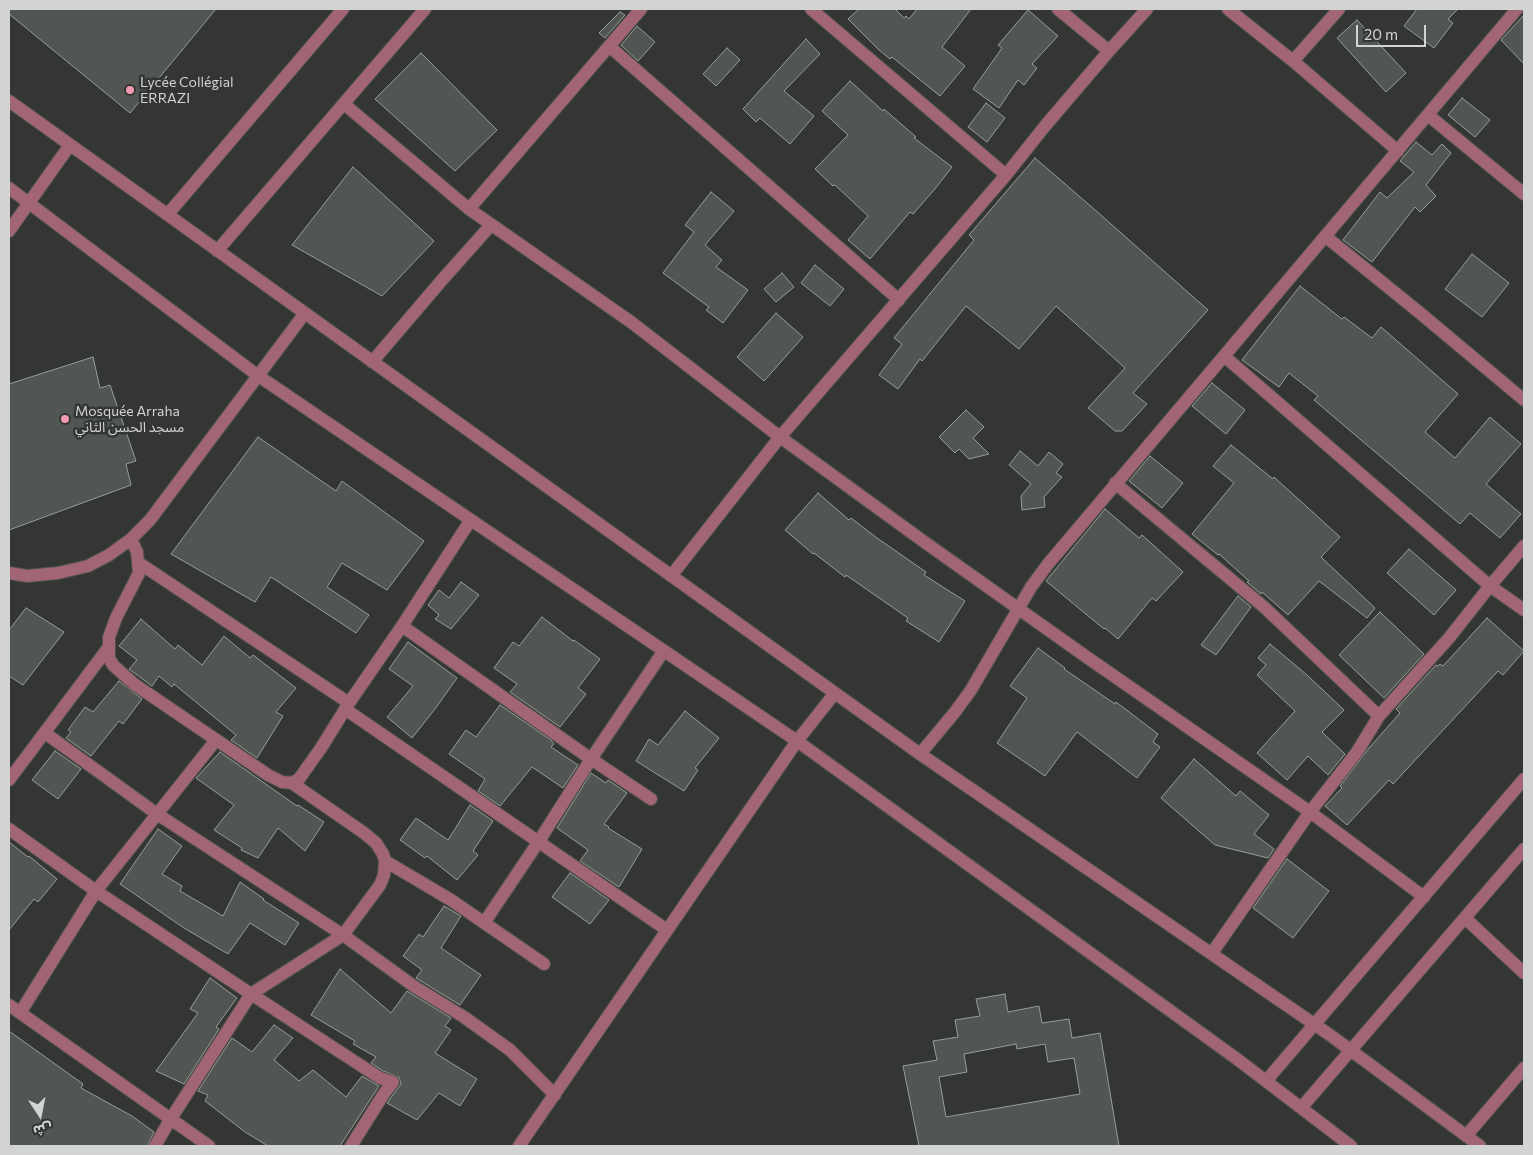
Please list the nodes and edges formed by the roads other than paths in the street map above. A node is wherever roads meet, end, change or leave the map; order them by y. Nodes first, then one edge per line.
1 (343, 9) edge
2 (425, 9) edge
3 (641, 9) edge
4 (811, 9) edge
5 (1058, 9) edge
6 (1147, 9) edge
7 (1228, 9) edge
8 (1339, 9) edge
9 (1517, 9) edge
10 (609, 46) junction
11 (1109, 51) junction
12 (1293, 61) junction
13 (9, 101) edge
14 (344, 104) junction
15 (1428, 115) junction
16 (70, 145) junction
17 (1398, 151) junction
18 (1006, 175) junction
19 (9, 188) edge
20 (1524, 194) edge
21 (29, 202) junction
22 (469, 209) junction
23 (168, 214) junction
24 (491, 225) junction
25 (9, 231) edge
26 (1325, 236) junction
27 (217, 251) junction
28 (899, 300) junction
29 (305, 313) junction
30 (1224, 356) junction
31 (372, 362) junction
32 (257, 375) junction
33 (1524, 400) edge
34 (780, 437) junction
35 (1116, 483) junction
36 (470, 520) junction
37 (131, 539) junction
38 (1524, 546) edge
39 (139, 562) junction
40 (9, 573) edge
41 (671, 576) junction
42 (1490, 586) junction
43 (1018, 609) junction
44 (1524, 610) edge
45 (402, 626) junction
46 (108, 648) junction
47 (663, 652) junction
48 (835, 693) junction
49 (347, 706) junction
50 (1379, 716) junction
51 (44, 732) junction
52 (216, 740) junction
53 (797, 741) junction
54 (920, 754) junction
55 (591, 759) junction
56 (1524, 779) edge
57 (9, 780) edge
58 (292, 783) junction
59 (652, 799) dead end
60 (1310, 812) junction
61 (157, 814) junction
62 (9, 829) edge
63 (539, 842) junction
64 (1524, 849) edge
65 (385, 861) junction
66 (96, 891) junction
67 (1424, 897) junction
68 (1465, 918) junction
69 (484, 923) junction
70 (668, 930) junction
71 (343, 935) junction
72 (1212, 954) junction
73 (544, 964) dead end
74 (1524, 972) edge
75 (251, 994) junction
76 (13, 1010) edge
77 (1315, 1024) junction
78 (1350, 1051) junction
79 (1524, 1068) edge
80 (1266, 1081) junction
81 (555, 1095) junction
82 (1301, 1108) junction
83 (170, 1120) junction
84 (1466, 1136) junction
85 (155, 1146) edge
86 (209, 1146) edge
87 (351, 1146) edge
88 (519, 1146) edge
89 (1351, 1146) edge
90 (1480, 1146) edge

1 - 23 street
2 - 14 street
3 - 10 street
4 - 18 street
5 - 11 street
6 - 11 street
7 - 12 street
8 - 12 street
9 - 15 street
10 - 22 street
10 - 28 street
11 - 18 street
12 - 17 street
13 - 16 street
14 - 22 street
14 - 27 street
15 - 17 street
15 - 20 street
16 - 21 street
16 - 23 street
17 - 26 street
18 - 28 street
19 - 21 street
21 - 25 street
21 - 32 street
22 - 24 street
23 - 27 street
24 - 31 street
24 - 34 street
26 - 30 street
26 - 33 street
27 - 29 street
28 - 34 street
29 - 31 street
29 - 32 street
30 - 35 street
30 - 42 street
31 - 41 street
32 - 36 street
32 - 37 street
34 - 41 street
34 - 43 street
35 - 43 street
35 - 50 street
36 - 45 street
36 - 47 street
37 - 39 street
37 - 40 street
38 - 42 street
39 - 46 street
39 - 49 street
41 - 48 street
42 - 44 street
42 - 50 street
43 - 54 street
43 - 60 street
45 - 49 street
45 - 55 street
46 - 51 street
46 - 52 street
47 - 53 street
47 - 55 street
48 - 53 street
48 - 54 street
49 - 58 street
49 - 63 street
50 - 60 street
51 - 57 street
51 - 61 street
52 - 58 street
52 - 61 street
53 - 70 street
53 - 80 street
54 - 72 street
55 - 59 street
55 - 63 street
56 - 67 street
58 - 65 street
60 - 67 street
60 - 72 street
61 - 66 street
61 - 71 street
62 - 66 street
63 - 69 street
63 - 70 street
64 - 68 street
65 - 69 street
65 - 71 street
66 - 75 street
66 - 76 street
67 - 77 street
68 - 74 street
68 - 78 street
69 - 73 street
70 - 81 street
71 - 75 street
71 - 81 street
72 - 77 street
75 - 83 street
75 - 87 street
76 - 83 street
77 - 78 street
77 - 80 street
78 - 82 street
78 - 84 street
79 - 84 street
80 - 82 street
81 - 88 street
82 - 89 street
83 - 85 street
83 - 86 street
84 - 90 street

